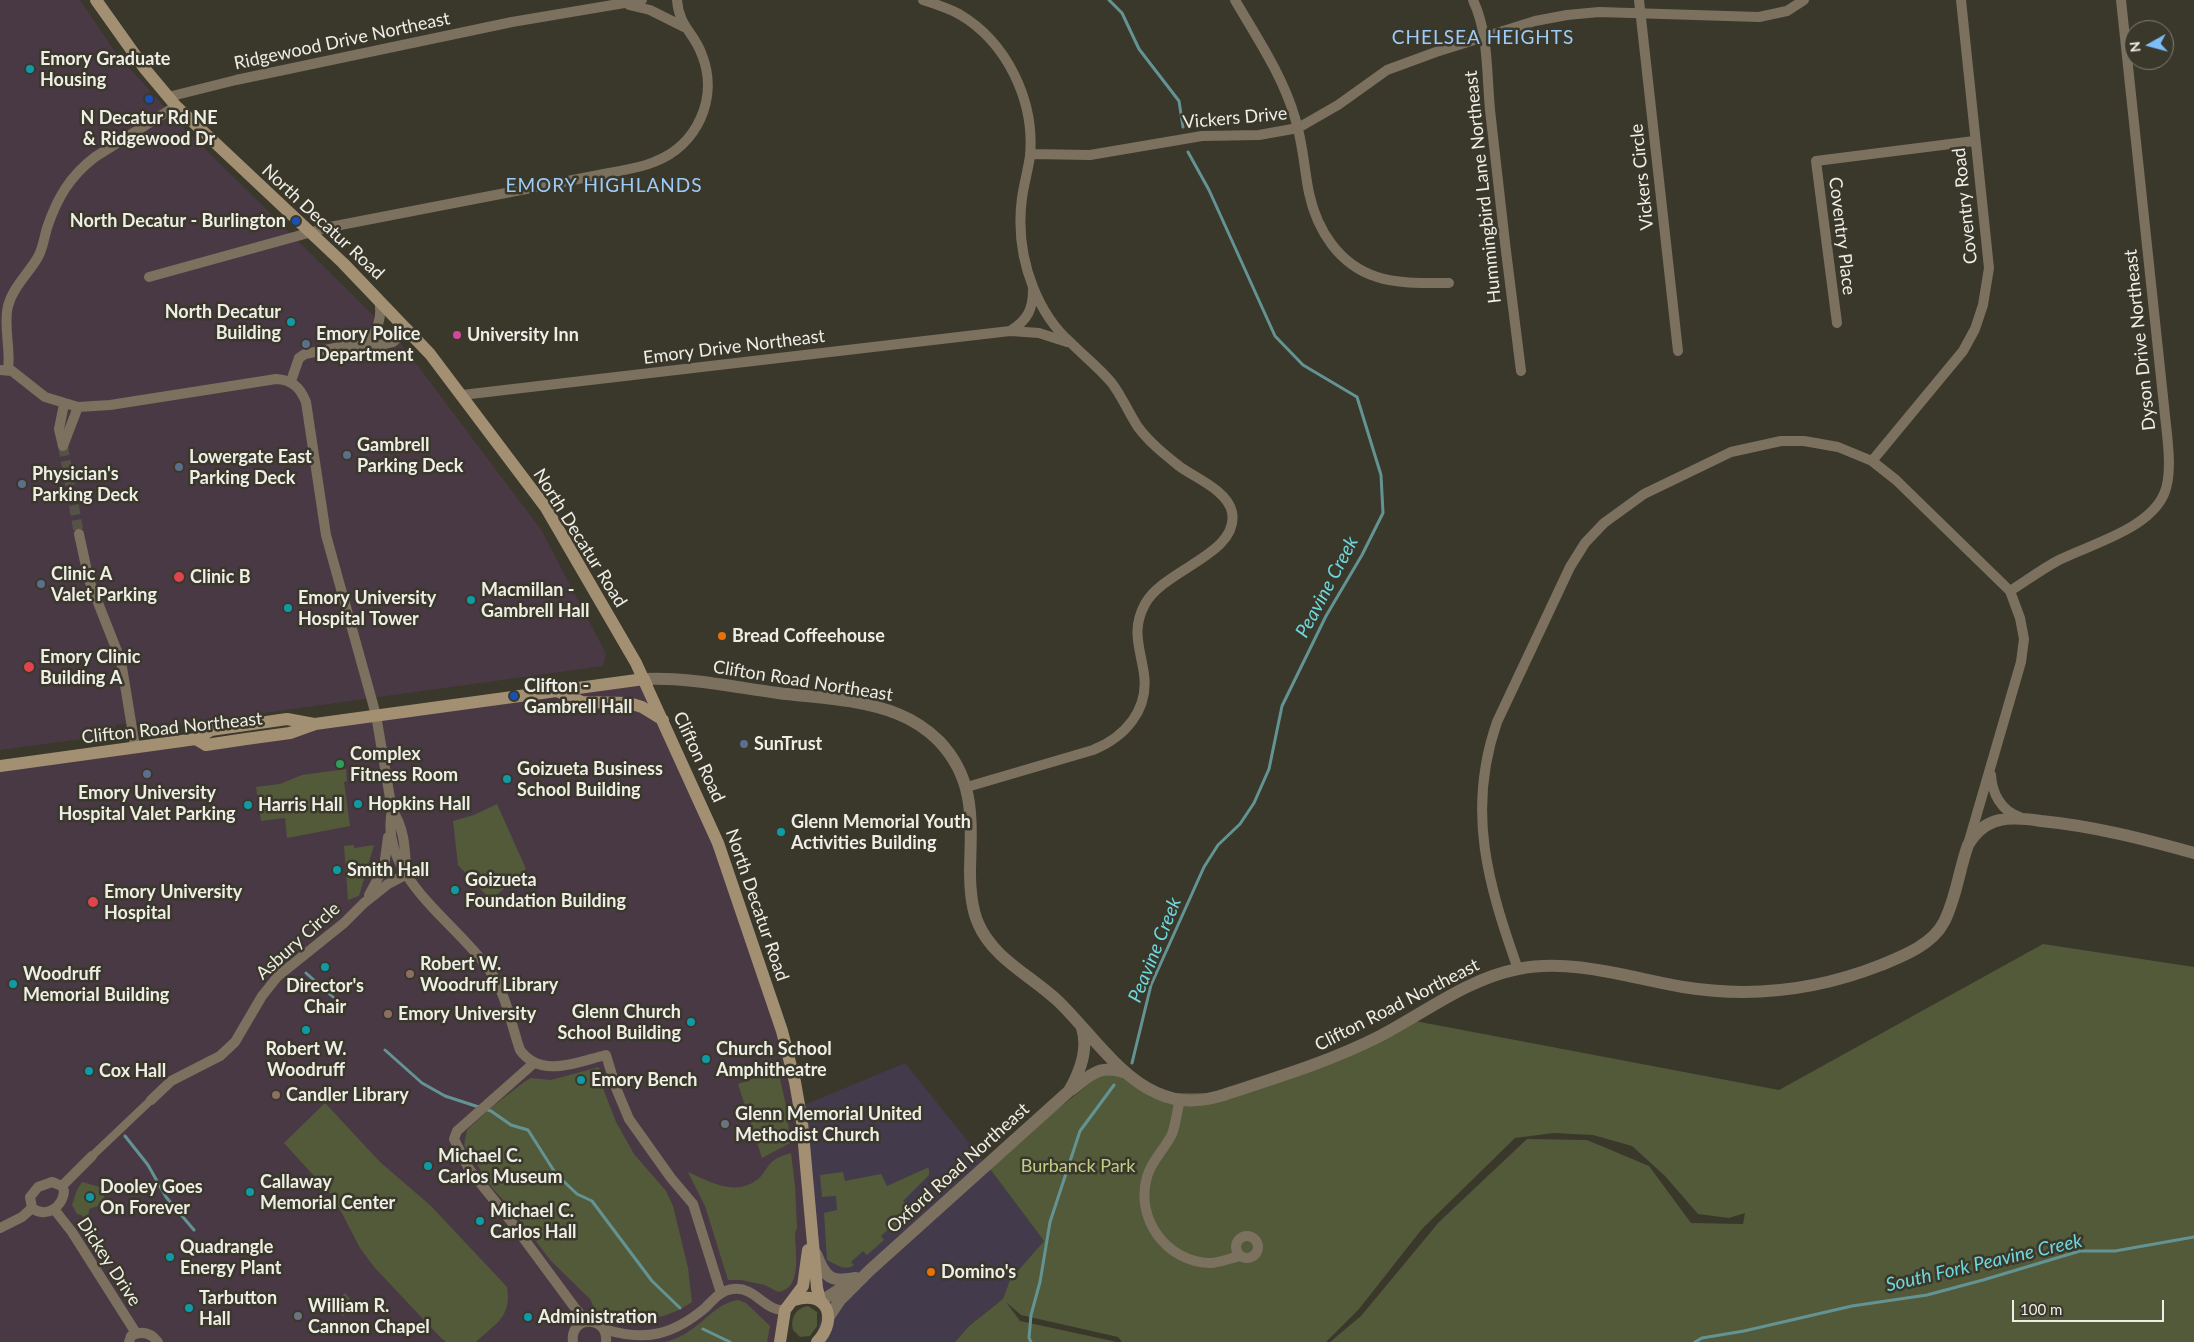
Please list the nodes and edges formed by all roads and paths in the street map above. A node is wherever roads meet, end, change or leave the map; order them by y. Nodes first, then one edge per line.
1 (96, 0) edge
2 (642, 0) edge
3 (677, 0) edge
4 (923, 0) edge
5 (1235, 0) edge
6 (1473, 0) edge
7 (1639, 0) edge
8 (1804, 0) edge
9 (1961, 0) edge
10 (2121, 0) edge
11 (620, 2) edge
12 (1640, 14) junction
13 (685, 28) junction
14 (1483, 36) junction
15 (172, 101) junction
16 (1298, 128) junction
17 (1974, 140) junction
18 (1030, 154) junction
19 (309, 233) junction
20 (149, 277) dead end
21 (1449, 283) dead end
22 (1033, 288) junction
23 (379, 300) junction
24 (1837, 323) dead end
25 (408, 329) junction
26 (1010, 331) junction
27 (367, 345) junction
28 (1080, 351) junction
29 (1678, 351) dead end
30 (4, 370) edge
31 (1521, 371) dead end
32 (291, 382) junction
33 (462, 395) junction
34 (64, 404) junction
35 (78, 407) junction
36 (1872, 460) junction
37 (79, 534) tunnel mouth
38 (2010, 590) junction
39 (644, 679) junction
40 (622, 682) junction
41 (557, 691) junction
42 (514, 696) junction
43 (376, 715) junction
44 (663, 720) junction
45 (135, 746) junction
46 (1992, 761) junction
47 (1, 766) edge
48 (688, 774) joint
49 (967, 787) junction
50 (392, 810) junction
51 (2026, 819) junction
52 (389, 823) junction
53 (1968, 845) junction
54 (2194, 854) edge
55 (406, 874) junction
56 (736, 892) joint
57 (364, 903) junction
58 (1518, 969) junction
59 (1082, 1028) junction
60 (534, 1063) junction
61 (1128, 1074) junction
62 (1069, 1091) junction
63 (151, 1100) joint
64 (1180, 1100) junction
65 (92, 1156) joint
66 (62, 1186) junction
67 (32, 1208) junction
68 (54, 1209) junction
69 (811, 1220) junction
70 (0, 1228) edge
71 (814, 1248) junction
72 (1240, 1256) dead end
73 (870, 1270) junction
74 (856, 1278) junction
75 (721, 1293) junction
76 (820, 1300) junction
77 (790, 1305) junction
78 (575, 1308) junction
79 (591, 1321) junction
80 (827, 1323) junction
81 (578, 1325) junction
82 (604, 1330) junction
83 (136, 1333) junction
84 (781, 1336) edge
85 (572, 1341) edge
86 (128, 1342) edge
87 (158, 1342) edge
88 (606, 1342) edge
89 (791, 1342) edge
90 (817, 1342) edge
91 (826, 1342) edge

1 - 15 main road, North Decatur Road
2 - 11 street, Ridgewood Drive Northeast
3 - 13 street
4 - 18 street
5 - 16 street
6 - 14 street, Hummingbird Lane Northeast
7 - 12 street, Vickers Circle
8 - 12 street, Vickers Drive
9 - 17 street, Coventry Road
10 - 38 street, Dyson Drive Northeast
11 - 13 street
11 - 15 street, Ridgewood Drive Northeast
12 - 14 street, Vickers Drive
12 - 29 street, Vickers Circle
13 - 19 street
14 - 16 street, Vickers Drive
14 - 31 street, Hummingbird Lane Northeast
15 - 19 main road, North Decatur Road
15 - 30 street, Ridgewood Drive Northeast
16 - 18 street, Vickers Drive
16 - 21 street
17 - 24 street, Coventry Place
17 - 36 street, Coventry Road
18 - 22 street
19 - 20 street
19 - 23 main road, North Decatur Road
22 - 26 street
22 - 28 street
23 - 25 main road, North Decatur Road
23 - 27 street
25 - 27 street
25 - 33 main road, North Decatur Road
26 - 28 street, Emory Drive Northeast
26 - 33 street, Emory Drive Northeast
27 - 32 street
28 - 49 street
30 - 34 street
32 - 35 street
32 - 43 street
33 - 39 main road, North Decatur Road
34 - 35 street
34 - 35 street
36 - 38 street
36 - 58 street
37 - 45 street
38 - 46 street
39 - 40 main road
39 - 44 main road, North Decatur Road
39 - 49 street, Clifton Road Northeast
40 - 41 main road
40 - 42 main road
41 - 42 main road
41 - 44 main road
42 - 43 main road
43 - 45 main road, Clifton Road Northeast
43 - 50 street
44 - 48 main road, North Decatur Road
45 - 47 main road, Clifton Road Northeast
46 - 51 street
46 - 53 street
48 - 56 main road, Clifton Road
49 - 59 street, Clifton Road Northeast
50 - 52 street, Asbury Circle
50 - 55 street
51 - 53 street, Clifton Road Northeast
51 - 54 street, Clifton Road Northeast
52 - 55 street
52 - 57 street, Asbury Circle
53 - 58 street, Clifton Road Northeast
55 - 57 street, Asbury Circle
55 - 60 street
56 - 69 main road, North Decatur Road
57 - 63 street, Asbury Circle
58 - 64 street, Clifton Road Northeast
59 - 61 street, Clifton Road Northeast
59 - 62 street, Oxford Road Northeast
60 - 75 street
60 - 78 street
61 - 62 street, Oxford Road Northeast
61 - 64 street, Clifton Road Northeast
62 - 73 street, Oxford Road Northeast
63 - 65 street, Asbury Circle
64 - 72 street
65 - 66 street, Asbury Circle
66 - 67 street
66 - 68 street, Asbury Circle
67 - 68 street
67 - 70 street
68 - 83 street, Dickey Drive
69 - 71 main road
69 - 77 main road
71 - 74 street
71 - 76 main road
73 - 74 street, Oxford Road Northeast
73 - 80 street, Oxford Road Northeast
74 - 76 street, Oxford Road Northeast
75 - 77 street
75 - 82 street
76 - 77 main road
76 - 80 main road
77 - 84 main road
78 - 79 street
78 - 81 street
79 - 81 street
79 - 82 street
80 - 90 main road
80 - 91 main road
81 - 85 street
82 - 88 street
83 - 86 street, Dickey Drive
83 - 87 street, Dickey Drive
84 - 89 main road

